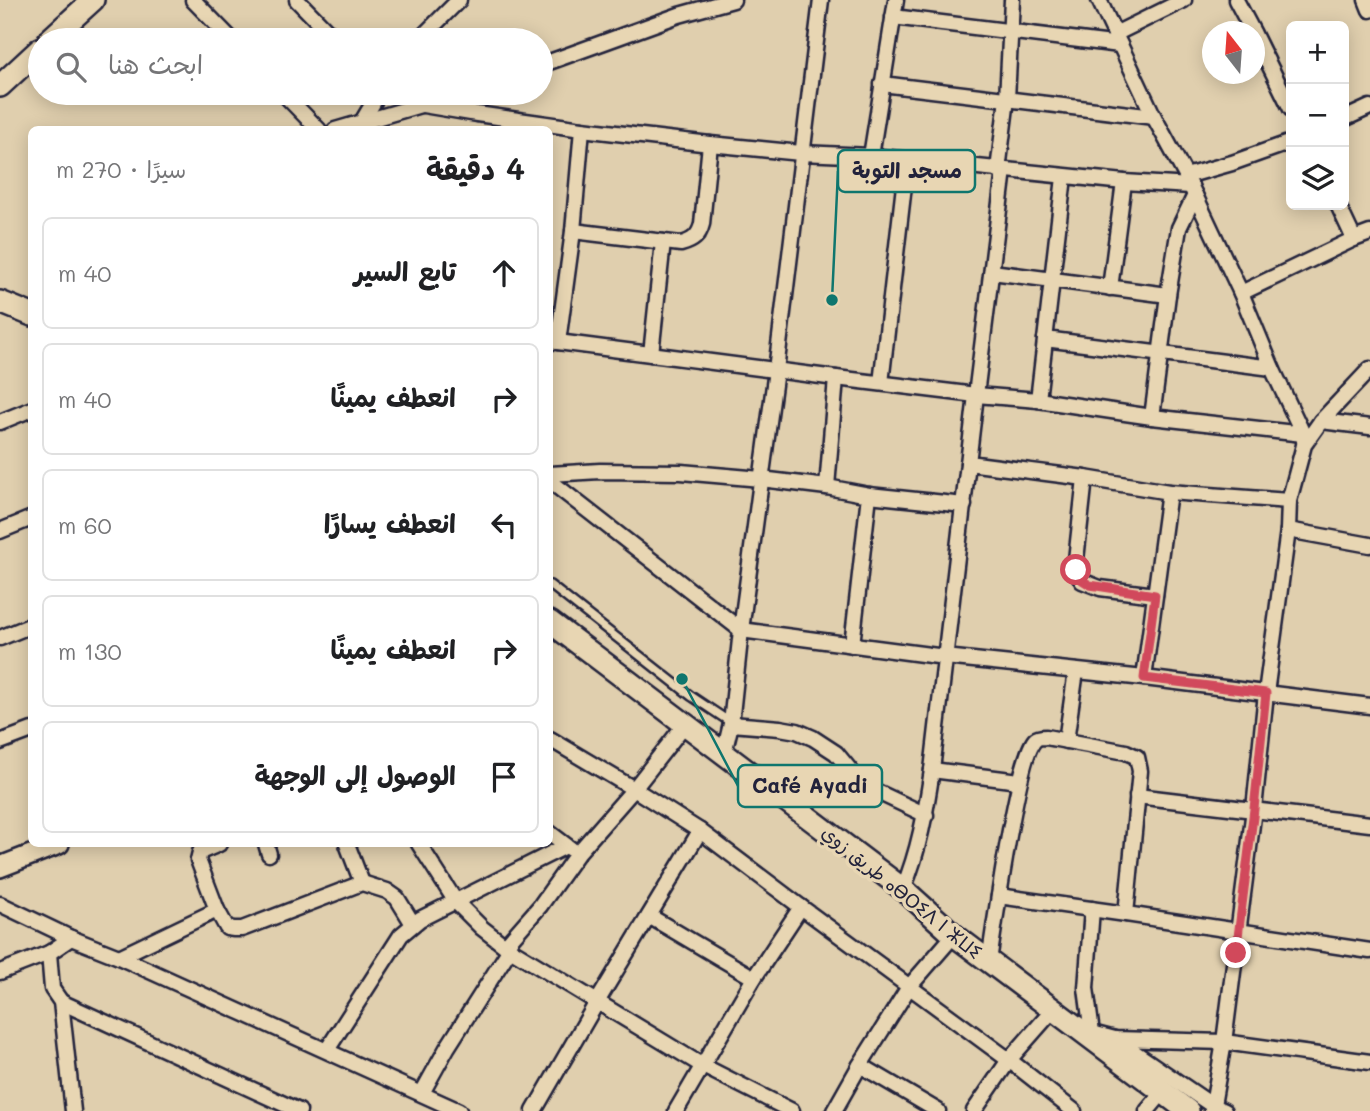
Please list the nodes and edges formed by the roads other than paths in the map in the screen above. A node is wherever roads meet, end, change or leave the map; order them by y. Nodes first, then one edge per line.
1 (93, 0) edge
2 (192, 0) edge
3 (297, 0) edge
4 (459, 0) edge
5 (681, 0) edge
6 (733, 0) edge
7 (821, 0) edge
8 (896, 0) edge
9 (1012, 0) edge
10 (1099, 0) edge
11 (1184, 0) edge
12 (1237, 0) edge
13 (1366, 0) edge
14 (1370, 10) edge
15 (679, 15) junction
16 (893, 17) junction
17 (1248, 21) edge
18 (62, 28) edge
19 (220, 28) edge
20 (324, 28) edge
21 (431, 28) edge
22 (1011, 32) junction
23 (1117, 39) junction
24 (1265, 56) edge
25 (28, 60) edge
26 (553, 61) edge
27 (882, 84) junction
28 (0, 86) edge
29 (1007, 99) junction
30 (1286, 99) edge
31 (295, 105) edge
32 (372, 105) edge
33 (423, 105) joint
34 (1370, 107) edge
35 (477, 114) junction
36 (1154, 117) junction
37 (1349, 117) edge
38 (360, 125) edge
39 (315, 126) edge
40 (476, 126) edge
41 (582, 129) junction
42 (710, 144) junction
43 (1286, 144) edge
44 (801, 153) junction
45 (871, 156) junction
46 (907, 160) junction
47 (1001, 170) junction
48 (1064, 177) junction
49 (1124, 182) junction
50 (1191, 186) junction
51 (1340, 210) edge
52 (573, 231) junction
53 (1370, 233) edge
54 (1354, 239) junction
55 (663, 242) junction
56 (992, 272) junction
57 (1052, 279) junction
58 (1110, 288) junction
59 (1241, 293) junction
60 (1168, 295) junction
61 (0, 302) edge
62 (28, 313) edge
63 (1045, 339) junction
64 (554, 342) edge
65 (1161, 353) junction
66 (651, 354) junction
67 (1272, 368) junction
68 (1370, 369) edge
69 (776, 370) junction
70 (836, 378) junction
71 (881, 383) junction
72 (976, 395) junction
73 (1038, 400) junction
74 (28, 412) edge
75 (1153, 417) junction
76 (1321, 421) junction
77 (0, 422) edge
78 (1370, 427) edge
79 (1303, 440) junction
80 (968, 463) junction
81 (553, 474) edge
82 (1085, 478) junction
83 (761, 479) junction
84 (553, 483) edge
85 (827, 487) junction
86 (1169, 492) junction
87 (869, 495) junction
88 (1289, 501) junction
89 (964, 505) junction
90 (28, 520) edge
91 (1287, 530) junction
92 (0, 531) edge
93 (1370, 545) edge
94 (553, 587) edge
95 (1155, 595) junction
96 (553, 624) edge
97 (28, 627) edge
98 (741, 630) junction
99 (0, 638) edge
100 (852, 645) junction
101 (945, 657) junction
102 (1076, 671) junction
103 (1144, 678) junction
104 (1266, 693) junction
105 (1370, 706) edge
106 (731, 723) junction
107 (685, 724) junction
108 (28, 732) edge
109 (553, 741) edge
110 (1066, 741) junction
111 (0, 742) edge
112 (724, 753) junction
113 (932, 770) junction
114 (1019, 782) junction
115 (634, 789) junction
116 (1137, 796) junction
117 (1254, 809) junction
118 (926, 815) junction
119 (1370, 824) edge
120 (700, 831) junction
121 (553, 835) edge
122 (51, 847) edge
123 (212, 847) edge
124 (348, 847) edge
125 (421, 847) edge
126 (571, 850) junction
127 (0, 867) edge
128 (362, 883) junction
129 (903, 889) junction
130 (999, 896) junction
131 (456, 902) junction
132 (0, 904) edge
133 (800, 908) junction
134 (1092, 909) junction
135 (217, 910) junction
136 (1126, 914) junction
137 (649, 916) junction
138 (413, 924) junction
139 (1238, 932) junction
140 (954, 935) junction
141 (71, 938) junction
142 (507, 947) junction
143 (1370, 951) edge
144 (49, 953) junction
145 (120, 957) junction
146 (989, 961) junction
147 (0, 972) edge
148 (754, 978) junction
149 (909, 987) junction
150 (61, 1002) junction
151 (597, 1002) junction
152 (1053, 1010) junction
153 (1088, 1032) junction
154 (1115, 1039) junction
155 (1224, 1042) junction
156 (327, 1050) junction
157 (1009, 1060) junction
158 (1370, 1062) edge
159 (860, 1065) junction
160 (703, 1066) junction
161 (422, 1093) junction
162 (1162, 1093) junction
163 (270, 1104) edge
164 (1216, 1109) edge
165 (73, 1111) edge
166 (299, 1111) edge
167 (459, 1111) edge
168 (534, 1111) edge
169 (676, 1111) edge
170 (792, 1111) edge
171 (834, 1111) edge
172 (937, 1111) edge
173 (974, 1111) edge
174 (1074, 1111) edge
175 (1147, 1111) edge
176 (1188, 1111) edge

1 - 18 main road
2 - 19 street
3 - 20 street
4 - 21 street
5 - 15 street
6 - 15 street
7 - 44 street
8 - 16 street
9 - 22 street
10 - 23 street
11 - 23 street
12 - 17 street
13 - 14 street
15 - 26 street
16 - 22 street
16 - 27 street
22 - 23 street
22 - 29 street
23 - 36 street
24 - 30 street
25 - 28 main road
27 - 29 street
27 - 45 street
29 - 36 street
29 - 47 street
31 - 39 street
32 - 38 street
33 - 35 street
33 - 38 street
34 - 37 street
35 - 40 street
35 - 41 street
36 - 50 street
41 - 42 street
41 - 52 street
42 - 44 street
42 - 55 street
43 - 50 street
44 - 45 street
44 - 69 street
45 - 46 street
46 - 47 street
46 - 71 street
47 - 48 street
47 - 56 street
48 - 49 street
48 - 57 street
49 - 50 street
49 - 58 street
50 - 59 street
50 - 60 street
51 - 54 street
52 - 55 street
52 - 64 street
53 - 54 street
54 - 59 street
55 - 66 street
56 - 57 street
56 - 72 street
57 - 58 street
57 - 63 street
58 - 60 street
59 - 67 street
60 - 65 street
61 - 62 main road
63 - 65 street
63 - 73 street
64 - 66 street
65 - 67 street
65 - 75 street
66 - 69 street
67 - 79 street
68 - 76 street
69 - 70 street
69 - 83 street
70 - 71 street
70 - 85 street
71 - 72 street
72 - 73 street
72 - 80 street
73 - 75 street
74 - 77 street
75 - 79 street
76 - 78 street
76 - 79 street
79 - 88 street
80 - 82 street
80 - 89 street
81 - 83 street
82 - 86 street
82 - 95 street
83 - 85 street
83 - 98 street
84 - 98 street
85 - 87 street
86 - 88 street
86 - 95 street
87 - 89 street
87 - 100 street
88 - 91 street
89 - 101 street
90 - 92 street
91 - 93 street
91 - 104 street
94 - 106 lane
95 - 103 street
96 - 107 main road, طريق زوي ⴰⴱⵔⵉⴷ ⵏ ⵣⵡⵉ
97 - 99 street
98 - 100 street
98 - 106 street
100 - 101 street
101 - 102 street
101 - 113 street
102 - 103 street
102 - 110 street
103 - 104 street
104 - 105 street
104 - 117 street
106 - 112 street
106 - 118 street
107 - 112 main road, طريق زوي ⴰⴱⵔⵉⴷ ⵏ ⵣⵡⵉ
107 - 115 street
108 - 111 street
109 - 115 street
110 - 114 street
110 - 116 street
112 - 129 main road, طريق زوي ⴰⴱⵔⵉⴷ ⵏ ⵣⵡⵉ
113 - 114 street
113 - 118 street
114 - 130 street
115 - 120 street
115 - 126 street
116 - 117 street
116 - 136 street
117 - 119 street
117 - 139 street
118 - 129 street
120 - 133 street
120 - 137 street
121 - 126 street
122 - 127 main road
123 - 135 street
124 - 128 street
125 - 131 street
126 - 131 street
126 - 142 street
128 - 135 street
128 - 138 street
129 - 140 main road, طريق زوي ⴰⴱⵔⵉⴷ ⵏ ⵣⵡⵉ
130 - 134 street
130 - 146 street
131 - 138 street
131 - 142 street
132 - 141 street
133 - 148 street
133 - 149 street
134 - 136 street
134 - 153 street
135 - 145 street
136 - 139 street
137 - 148 street
137 - 151 street
138 - 156 street
139 - 143 street
139 - 155 street
140 - 146 main road, طريق زوي ⴰⴱⵔⵉⴷ ⵏ ⵣⵡⵉ
140 - 149 street
141 - 144 street
141 - 145 street
142 - 151 street
142 - 161 street
144 - 147 street
144 - 150 street
145 - 156 street
146 - 152 main road, طريق زوي ⴰⴱⵔⵉⴷ ⵏ ⵣⵡⵉ
148 - 160 street
149 - 157 street
149 - 159 street
150 - 163 street
150 - 165 street
151 - 160 street
151 - 168 street
152 - 153 main road, طريق زوي ⴰⴱⵔⵉⴷ ⵏ ⵣⵡⵉ
152 - 157 street
153 - 154 street
153 - 162 main road, طريق زوي ⴰⴱⵔⵉⴷ ⵏ ⵣⵡⵉ
154 - 155 street
154 - 164 street
155 - 158 street
155 - 164 street
156 - 161 street
157 - 173 street
157 - 174 street
159 - 171 street
159 - 172 street
160 - 169 street
160 - 170 street
161 - 167 street
162 - 175 street
162 - 176 main road, طريق زوي ⴰⴱⵔⵉⴷ ⵏ ⵣⵡⵉ
163 - 166 street

